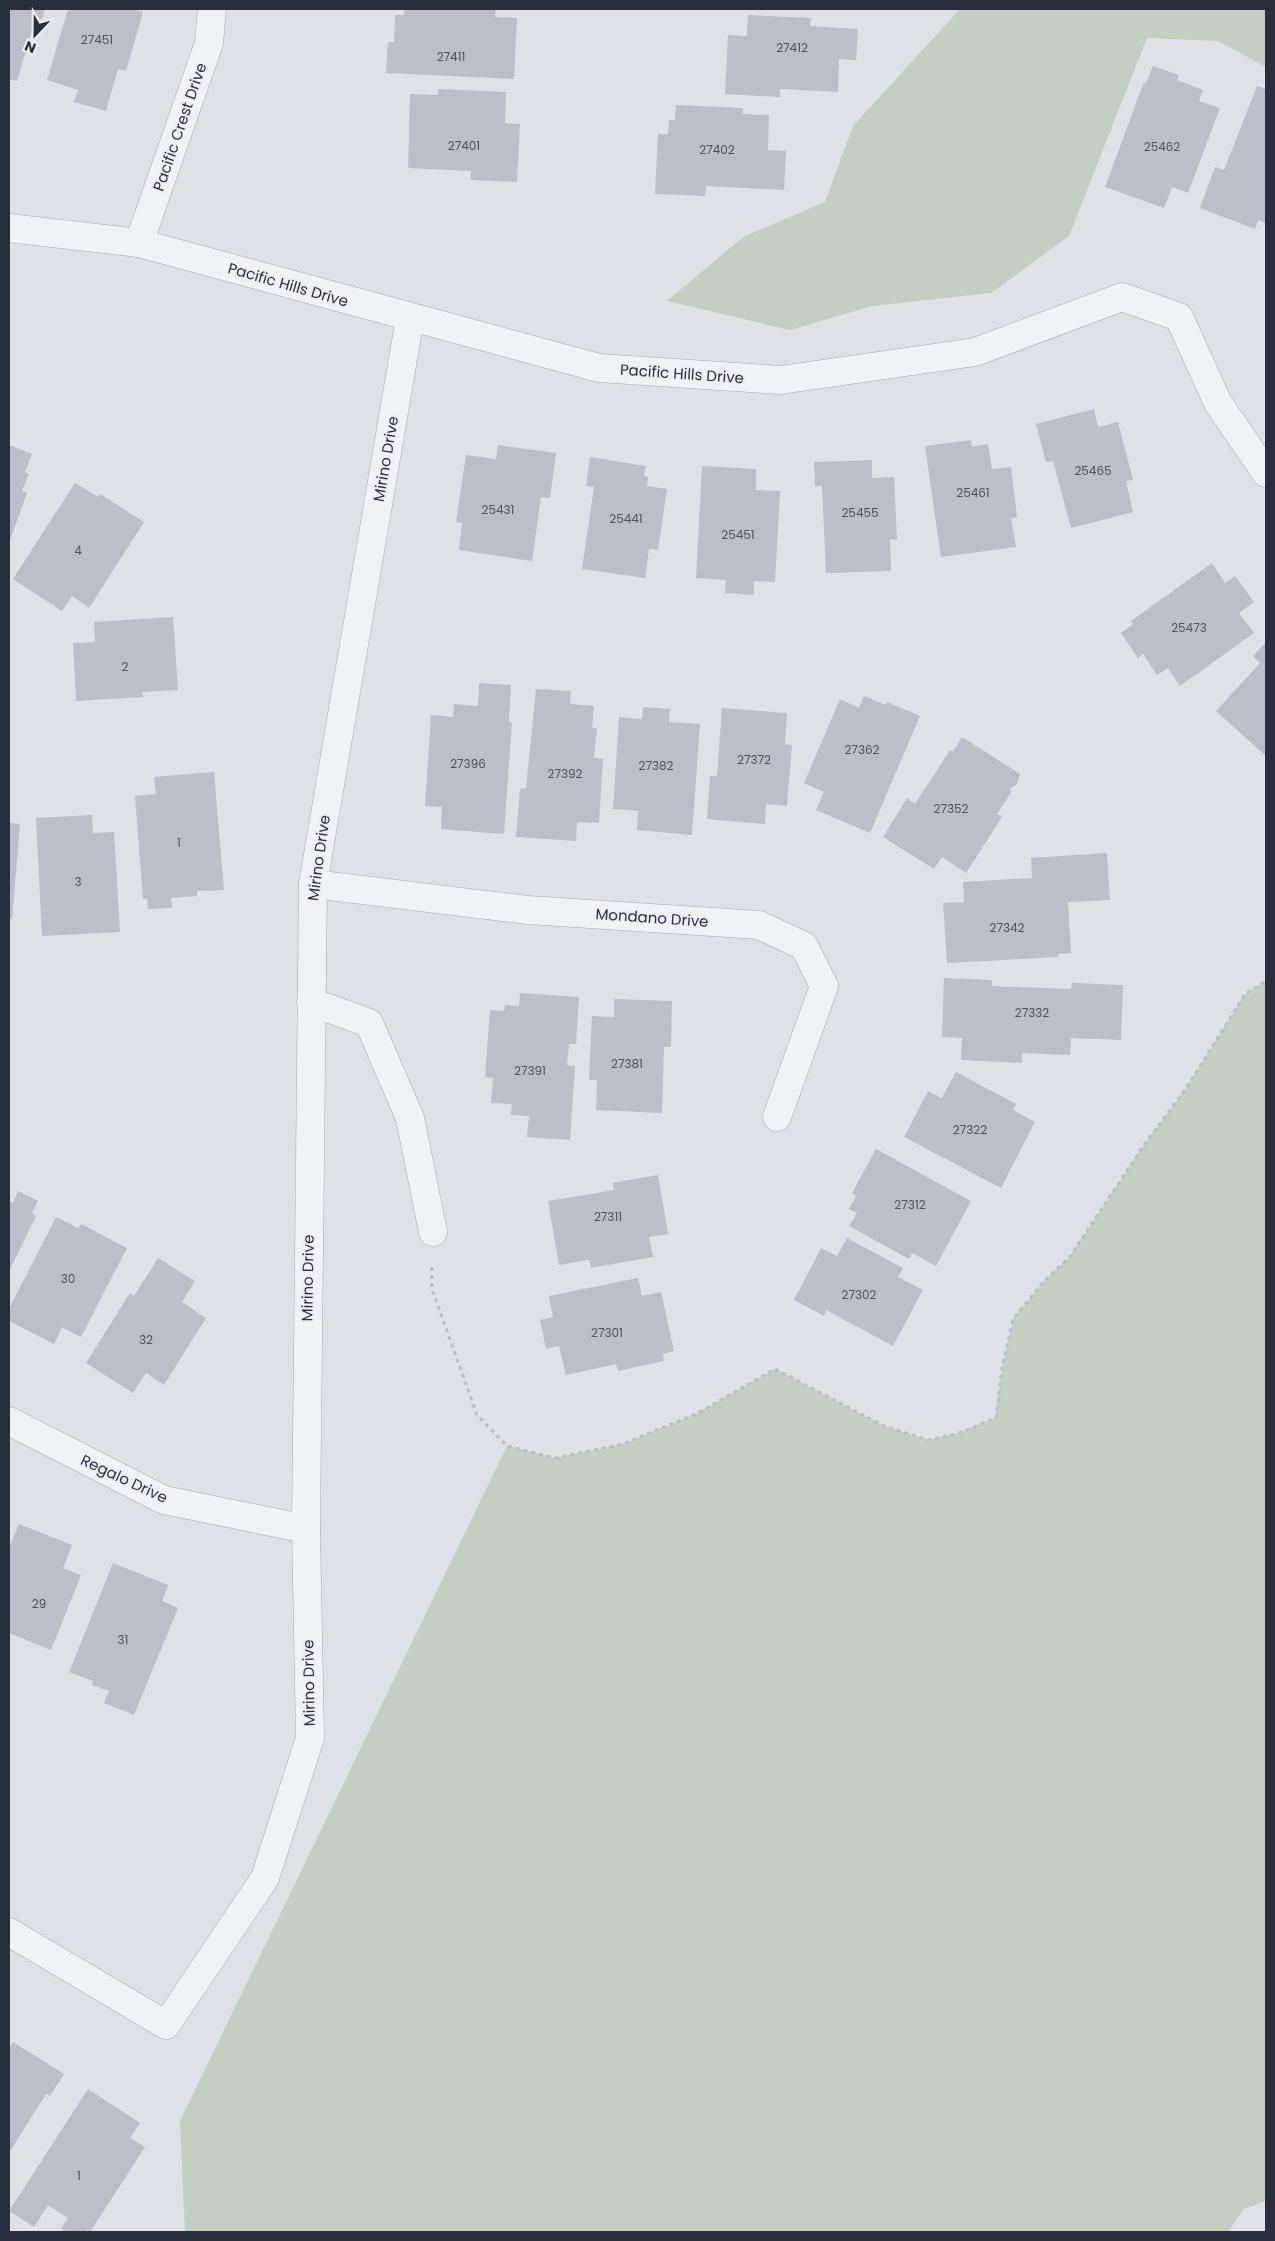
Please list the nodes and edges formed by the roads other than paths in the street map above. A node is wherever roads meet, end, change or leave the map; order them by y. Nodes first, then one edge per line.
1 (212, 9) edge
2 (9, 228) edge
3 (139, 243) junction
4 (410, 318) junction
5 (1266, 473) edge
6 (313, 884) junction
7 (311, 1002) junction
8 (777, 1117) dead end
9 (433, 1232) road end
10 (9, 1421) edge
11 (306, 1529) junction
12 (9, 1932) edge

1 - 3 street, Pacific Crest Drive
2 - 3 street, Pacific Hills Drive
3 - 4 street, Pacific Hills Drive
4 - 5 street, Pacific Hills Drive
4 - 6 street, Mirino Drive
6 - 7 street, Mirino Drive
6 - 8 street, Mondano Drive
7 - 9 street
7 - 11 street, Mirino Drive
10 - 11 street, Regalo Drive
11 - 12 street, Mirino Drive

